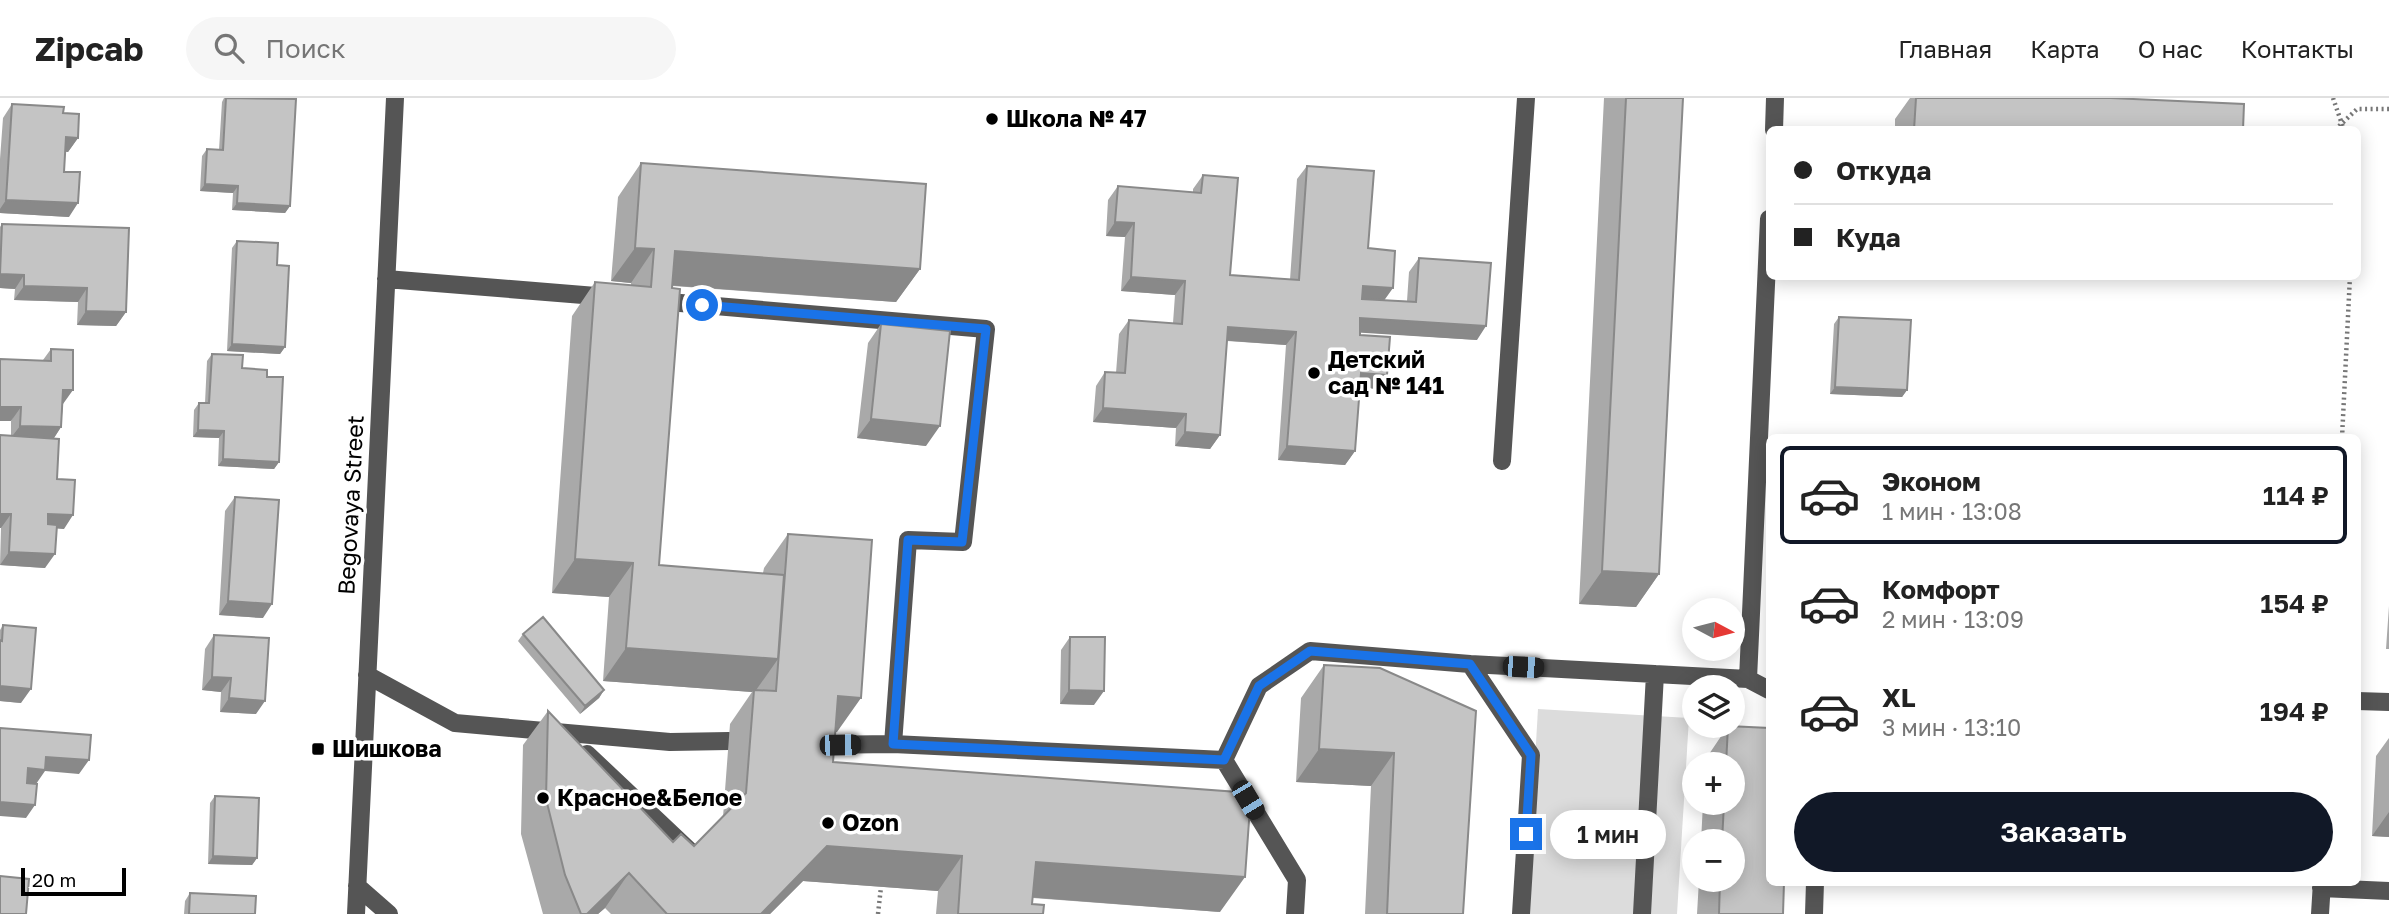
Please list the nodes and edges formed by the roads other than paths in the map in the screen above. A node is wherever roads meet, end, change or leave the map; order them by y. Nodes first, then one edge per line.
1 (395, 98) edge
2 (1526, 98) edge
3 (1775, 98) edge
4 (1774, 126) edge
5 (386, 279) junction
6 (1767, 280) edge
7 (629, 299) edge
8 (650, 300) edge
9 (1502, 461) dead end
10 (1470, 664) junction
11 (1655, 674) junction
12 (367, 675) junction
13 (1748, 679) junction
14 (1766, 688) edge
15 (2361, 701) edge
16 (2389, 702) edge
17 (564, 732) junction
18 (729, 741) dead end
19 (893, 744) junction
20 (813, 745) edge
21 (1224, 760) junction
22 (694, 856) edge
23 (357, 886) junction
24 (1815, 886) edge
25 (2322, 886) edge
26 (2333, 886) edge
27 (2389, 891) edge
28 (356, 914) edge
29 (389, 914) edge
30 (1295, 914) edge
31 (1521, 914) edge
32 (1642, 914) edge
33 (1814, 914) edge
34 (2320, 914) edge

1 - 5 street, Begovaya Street
2 - 9 street
3 - 4 street
5 - 7 street
5 - 12 street, Begovaya Street
6 - 13 street
8 - 19 street
10 - 11 street
10 - 21 street
10 - 31 street
11 - 13 street
11 - 32 street
12 - 17 street
12 - 23 street, Begovaya Street
13 - 14 street
15 - 16 street
17 - 18 street
17 - 22 street
19 - 20 street
19 - 21 street
21 - 30 street
23 - 28 street, Begovaya Street
23 - 29 street
24 - 33 street
25 - 34 street
26 - 27 street

